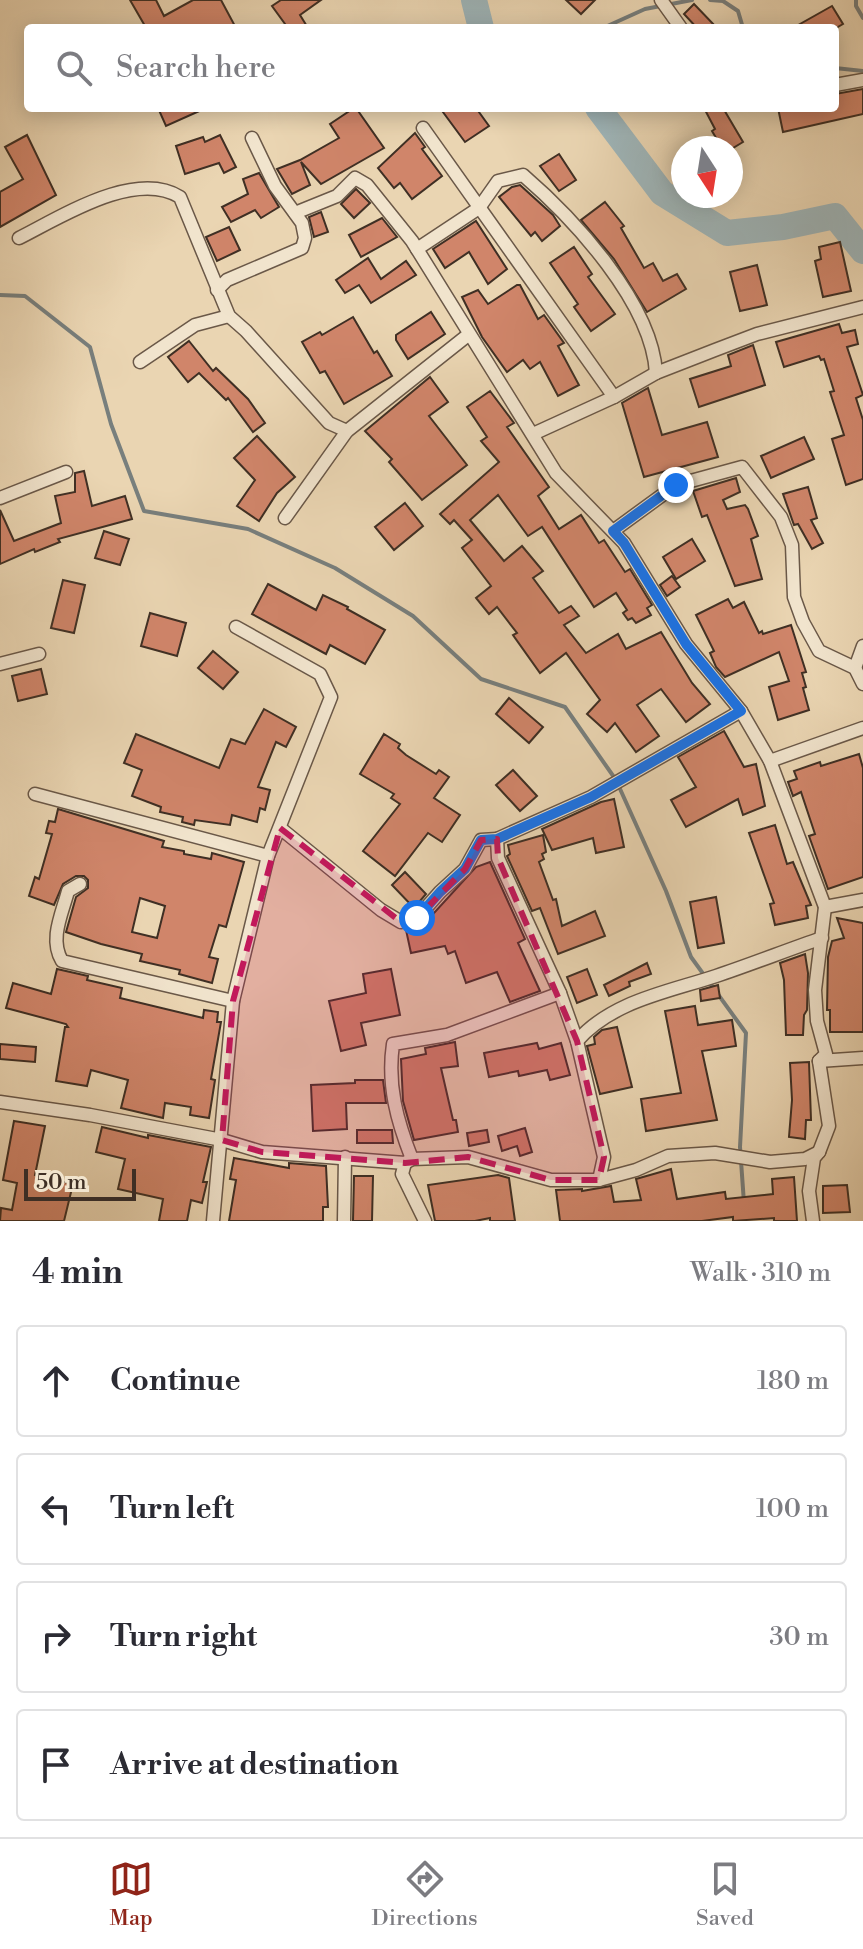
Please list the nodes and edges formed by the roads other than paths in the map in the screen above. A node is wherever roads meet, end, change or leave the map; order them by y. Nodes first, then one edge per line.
1 (661, 0) edge
2 (678, 24) edge
3 (863, 80) edge
4 (839, 84) edge
5 (423, 128) dead end
6 (252, 138) dead end
7 (479, 208) junction
8 (295, 213) junction
9 (19, 238) dead end
10 (417, 249) junction
11 (217, 290) junction
12 (863, 307) edge
13 (229, 316) junction
14 (468, 335) junction
15 (140, 362) dead end
16 (656, 373) junction
17 (614, 397) junction
18 (347, 431) junction
19 (533, 434) junction
20 (66, 472) dead end
21 (0, 498) edge
22 (285, 518) dead end
23 (613, 531) junction
24 (236, 627) dead end
25 (863, 646) edge
26 (39, 654) dead end
27 (0, 664) edge
28 (855, 668) junction
29 (863, 684) edge
30 (741, 711) junction
31 (863, 728) edge
32 (770, 761) junction
33 (35, 794) dead end
34 (280, 828) junction
35 (497, 839) junction
36 (268, 856) junction
37 (80, 884) dead end
38 (863, 900) edge
39 (825, 907) junction
40 (822, 938) junction
41 (560, 993) junction
42 (233, 1001) junction
43 (577, 1041) junction
44 (863, 1058) edge
45 (819, 1061) junction
46 (0, 1102) edge
47 (222, 1140) junction
48 (819, 1152) junction
49 (345, 1157) junction
50 (408, 1161) junction
51 (599, 1180) junction
52 (213, 1221) edge
53 (344, 1221) edge
54 (425, 1221) edge
55 (813, 1221) edge

1 - 2 street
3 - 4 street
5 - 7 street
6 - 8 street
7 - 10 street
7 - 16 street
7 - 17 street
8 - 10 street
8 - 11 street
9 - 11 street
10 - 14 street
11 - 13 street
12 - 16 street
13 - 15 street
13 - 18 street
14 - 18 street
14 - 19 street
16 - 17 street
17 - 19 street
18 - 22 street
19 - 23 street
20 - 21 street
23 - 28 street
23 - 30 street
24 - 34 street
25 - 28 street
26 - 27 street
28 - 29 street
30 - 32 street
30 - 35 street
31 - 32 street
32 - 39 street
33 - 36 street
34 - 35 street
34 - 36 street
35 - 41 street
36 - 42 street
37 - 42 street
38 - 39 street
39 - 40 street
40 - 43 street
40 - 45 street
41 - 43 street
41 - 50 street
42 - 47 street
43 - 51 street
44 - 45 street
45 - 48 street
46 - 47 street
47 - 49 street
47 - 52 street
48 - 51 street
48 - 55 street
49 - 50 street
49 - 53 street
50 - 51 street
50 - 54 street

